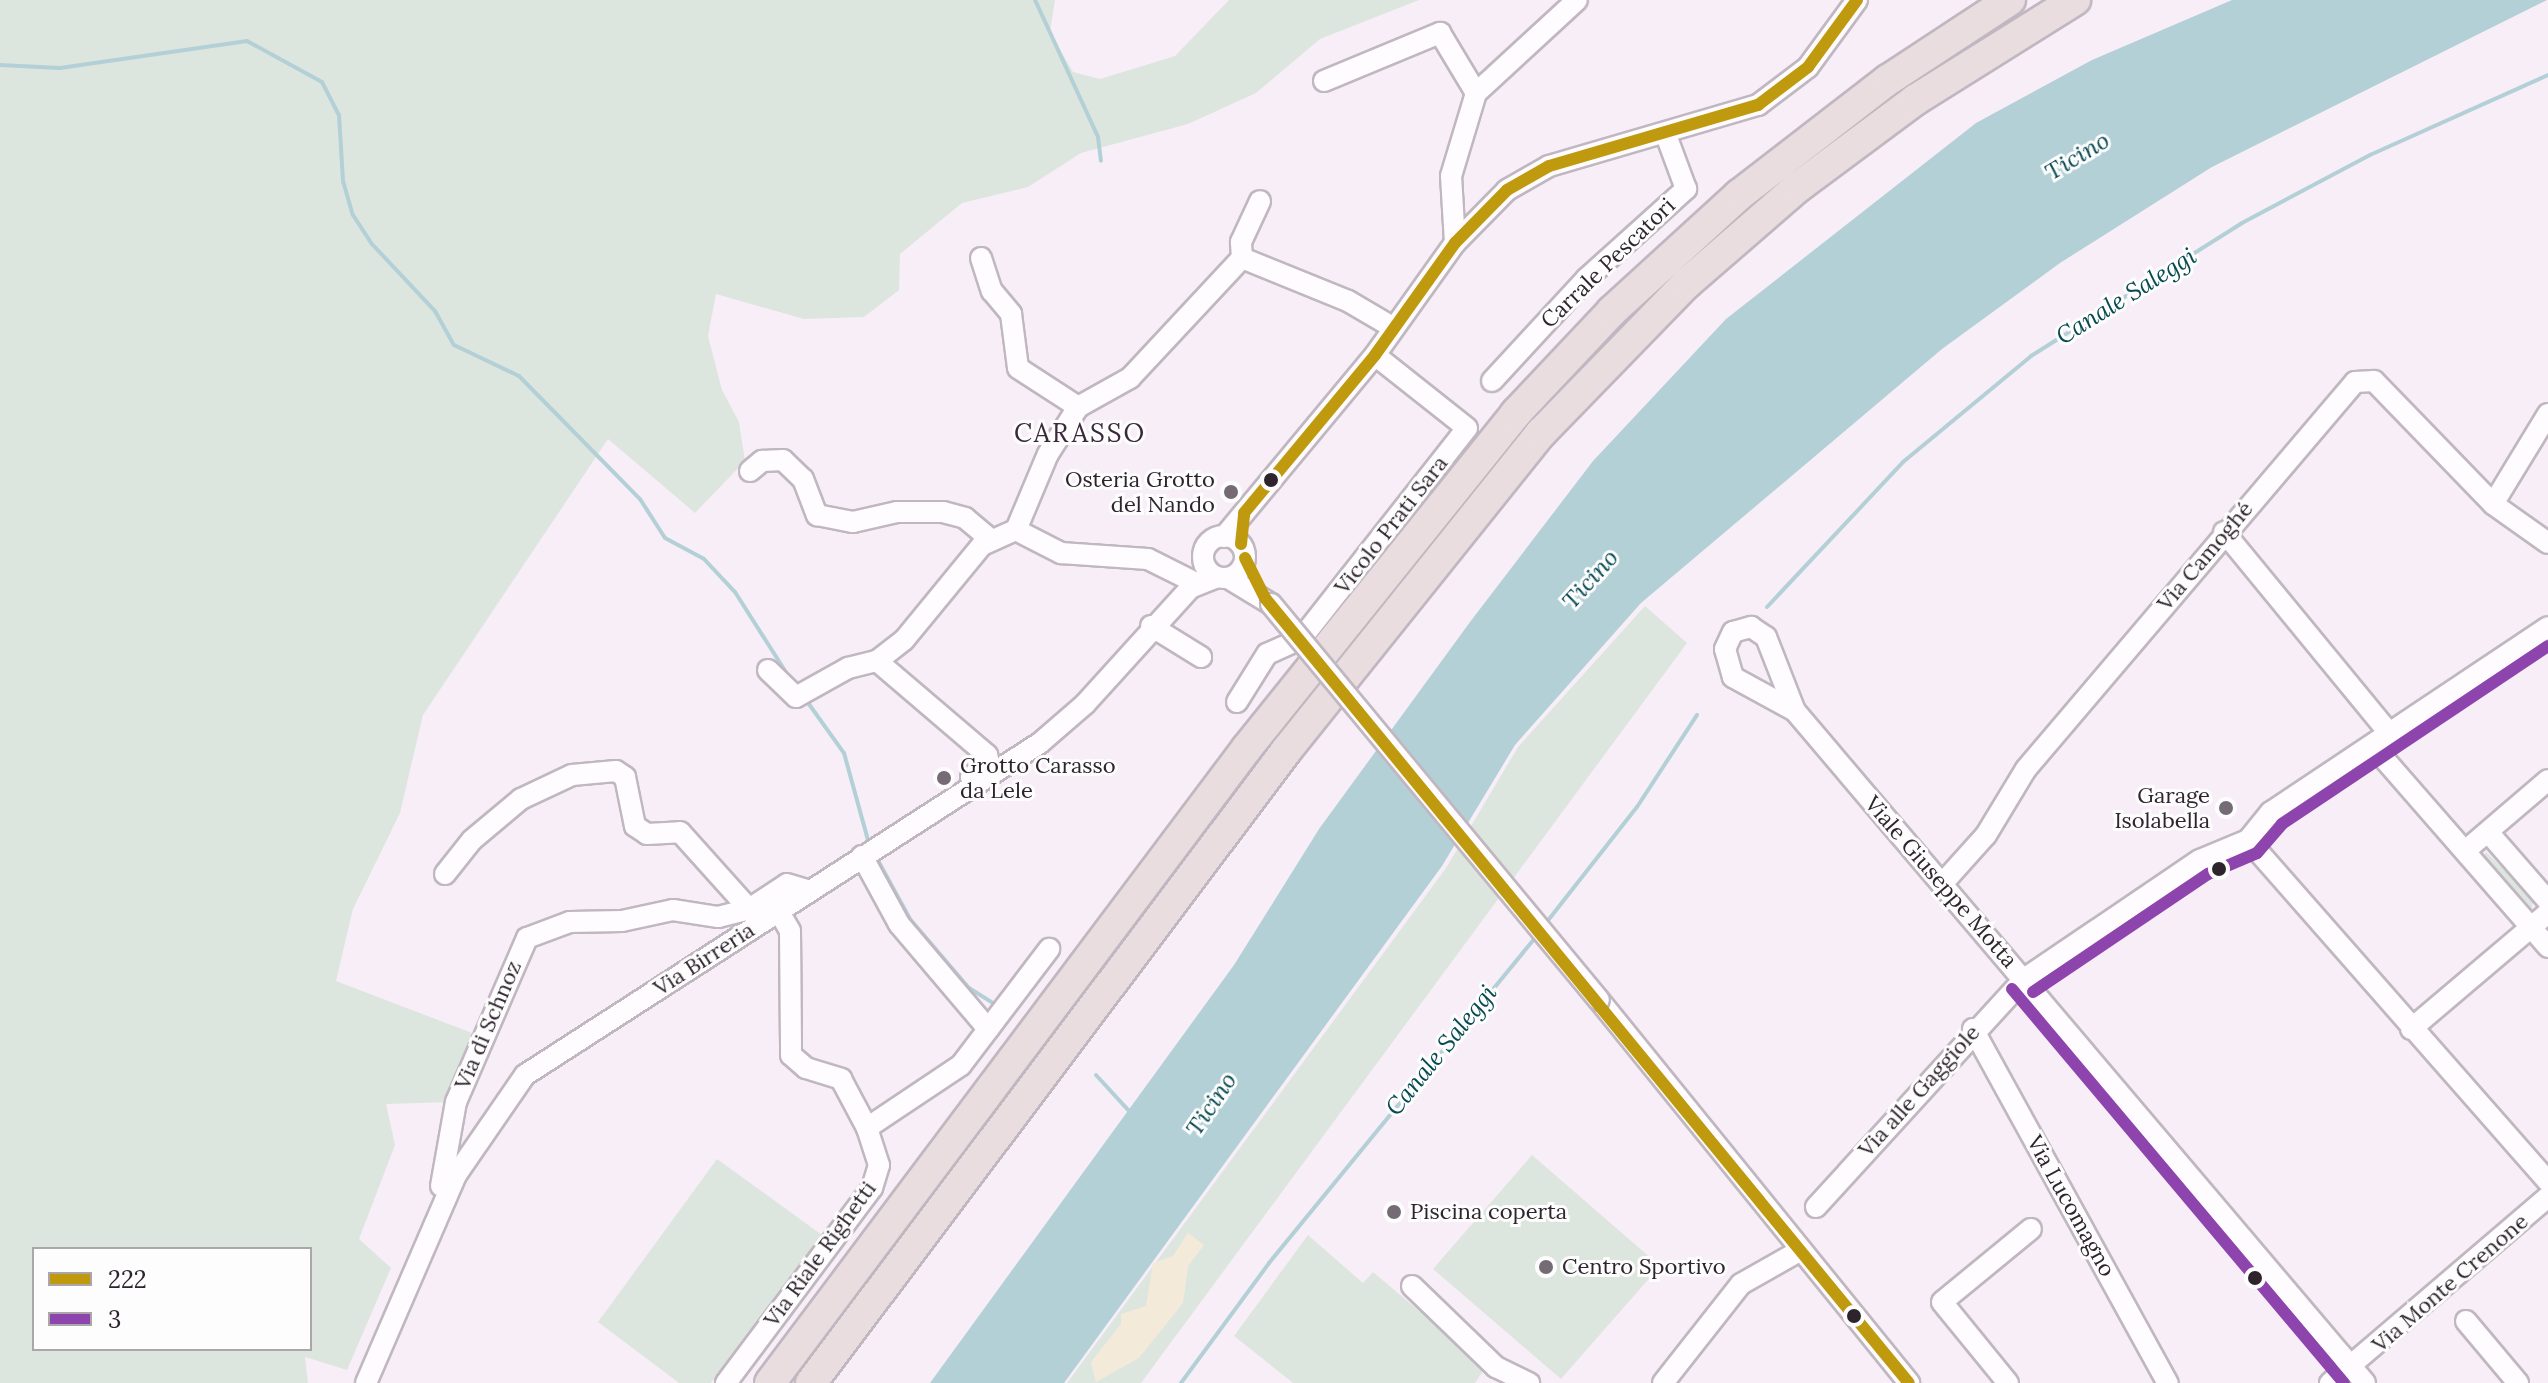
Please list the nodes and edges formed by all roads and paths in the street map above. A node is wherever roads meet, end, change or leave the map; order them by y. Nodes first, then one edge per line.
1 (1577, 0) edge
2 (1857, 0) edge
3 (2010, 0) edge
4 (2075, 0) edge
5 (1324, 81) dead end
6 (1476, 93) junction
7 (1666, 135) junction
8 (1260, 201) dead end
9 (1455, 243) junction
10 (981, 258) dead end
11 (1242, 258) junction
12 (1394, 328) junction
13 (1375, 355) junction
14 (1492, 381) dead end
15 (1078, 407) junction
16 (2548, 414) edge
17 (750, 471) dead end
18 (2493, 504) junction
19 (1016, 530) junction
20 (2224, 532) junction
21 (990, 539) junction
22 (2548, 543) edge
23 (1237, 546) junction
24 (1203, 560) junction
25 (1222, 578) junction
26 (1190, 580) junction
27 (1268, 601) junction
28 (1151, 626) junction
29 (2548, 627) edge
30 (1201, 657) dead end
31 (877, 661) junction
32 (768, 670) dead end
33 (1237, 702) dead end
34 (1795, 711) dead end
35 (2389, 733) junction
36 (2372, 745) junction
37 (2548, 780) edge
38 (970, 789) junction
39 (2488, 832) junction
40 (2248, 840) junction
41 (2465, 851) junction
42 (864, 855) junction
43 (445, 874) dead end
44 (1942, 884) junction
45 (807, 890) junction
46 (2548, 901) edge
47 (749, 909) junction
48 (778, 910) junction
49 (2548, 913) edge
50 (2530, 927) junction
51 (2548, 947) edge
52 (1049, 949) dead end
53 (2024, 979) junction
54 (988, 1029) junction
55 (1973, 1029) junction
56 (2411, 1029) junction
57 (867, 1128) junction
58 (2548, 1181) edge
59 (446, 1194) junction
60 (2548, 1197) edge
61 (1816, 1207) dead end
62 (2031, 1229) dead end
63 (1801, 1250) junction
64 (1412, 1286) dead end
65 (2466, 1321) dead end
66 (2359, 1376) edge
67 (366, 1383) edge
68 (726, 1383) edge
69 (770, 1383) edge
70 (811, 1383) edge
71 (1529, 1383) edge
72 (1663, 1383) edge
73 (1909, 1383) edge
74 (2008, 1383) edge
75 (2168, 1383) edge
76 (2330, 1383) edge
77 (2518, 1383) edge

1 - 6 street
2 - 7 street
3 - 69 highway
4 - 70 highway
5 - 6 street
6 - 9 street
7 - 9 street
7 - 14 street, Carrale Pescatori
8 - 11 street
9 - 12 street
10 - 15 street
11 - 12 street
11 - 15 street
12 - 13 street
13 - 23 street
13 - 33 street, Vicolo Prati Sara
15 - 19 street
16 - 18 street
17 - 21 street
18 - 20 street, Via Camoghé
18 - 22 street
19 - 21 street
19 - 26 street
20 - 35 street
20 - 44 street, Via Camoghé
21 - 31 street
23 - 24 street, Via Birreria
23 - 25 street
23 - 27 street
24 - 25 street
24 - 26 street, Via Birreria
25 - 26 street, Via Birreria
25 - 27 street
26 - 28 street, Via Birreria
27 - 63 street, bridge
28 - 30 street
28 - 38 street, Via Birreria
29 - 35 street
31 - 32 street
31 - 38 street
34 - 44 street, Viale Giuseppe Motta
35 - 36 street
36 - 40 street
36 - 41 street
37 - 39 street
38 - 42 street, Via Birreria
39 - 41 street
39 - 46 street
40 - 53 street, Via alle Gaggiole
40 - 56 street
41 - 50 street
42 - 45 street, Via Birreria
42 - 54 street
43 - 47 street
44 - 53 street, Viale Giuseppe Motta
45 - 47 street
45 - 48 street, Via Birreria
47 - 59 street, Via di Schnoz
48 - 57 street, Via Riale Righetti
48 - 59 street, Via Birreria
49 - 50 street
50 - 51 street
50 - 56 street
52 - 54 street
53 - 55 street, Via alle Gaggiole
53 - 66 street, Viale Giuseppe Motta
54 - 57 street
55 - 61 street, Via alle Gaggiole
55 - 75 street, Via Lucomagno
56 - 58 street
57 - 68 street, Via Riale Righetti
59 - 67 street, Via Birreria
60 - 66 street, Via Monte Crenone
62 - 74 street
63 - 72 street
63 - 73 street
64 - 71 street
65 - 77 street
66 - 76 street, Via Monte Crenone

